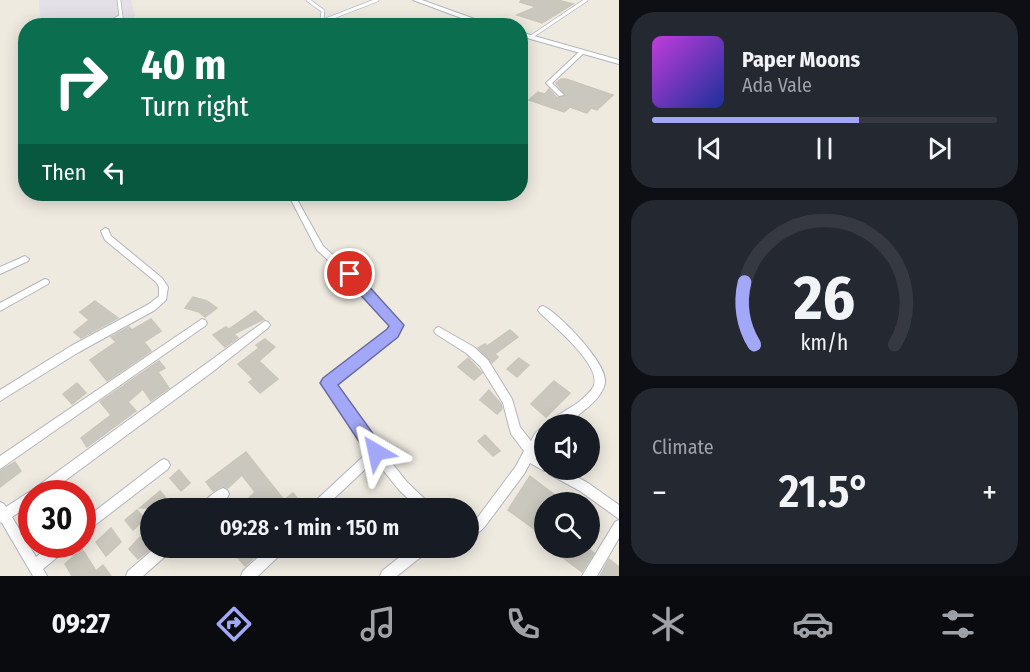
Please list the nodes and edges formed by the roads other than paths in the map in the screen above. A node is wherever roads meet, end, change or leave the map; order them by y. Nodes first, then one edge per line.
1 (119, 0) edge
2 (308, 0) edge
3 (377, 0) edge
4 (416, 0) edge
5 (586, 0) edge
6 (121, 16) joint
7 (118, 18) edge
8 (323, 18) edge
9 (331, 18) edge
10 (468, 18) edge
11 (528, 36) edge
12 (531, 37) junction
13 (582, 52) junction
14 (619, 62) edge
15 (561, 95) dead end
16 (295, 201) edge
17 (105, 231) dead end
18 (25, 259) dead end
19 (0, 271) edge
20 (45, 282) dead end
21 (0, 307) edge
22 (543, 310) dead end
23 (202, 322) dead end
24 (265, 324) dead end
25 (439, 332) dead end
26 (0, 396) edge
27 (571, 414) edge
28 (534, 446) edge
29 (376, 452) junction
30 (530, 452) junction
31 (534, 456) edge
32 (0, 463) edge
33 (164, 465) dead end
34 (55, 480) edge
35 (571, 480) edge
36 (223, 494) dead end
37 (218, 498) edge
38 (327, 498) edge
39 (416, 498) edge
40 (18, 504) edge
41 (619, 513) edge
42 (2, 514) edge
43 (96, 518) edge
44 (479, 518) edge
45 (619, 526) edge
46 (50, 558) edge
47 (153, 558) edge
48 (267, 558) edge
49 (409, 558) edge
50 (37, 572) edge
51 (133, 576) edge
52 (248, 576) edge
53 (387, 576) edge
54 (589, 576) edge

1 - 6 lane
2 - 8 lane
3 - 9 lane
4 - 10 street
5 - 12 lane
6 - 7 lane
11 - 12 street
12 - 13 street
13 - 14 street
13 - 15 street
16 - 29 street
17 - 26 street
18 - 19 street
20 - 21 street
22 - 27 street
23 - 32 street
24 - 34 street
25 - 30 street
28 - 30 street
29 - 38 street
29 - 39 street
30 - 31 street
30 - 44 street
33 - 43 street
35 - 41 street
36 - 37 street
40 - 42 street
42 - 50 street
45 - 54 street
46 - 50 street
47 - 51 street
48 - 52 street
49 - 53 street

